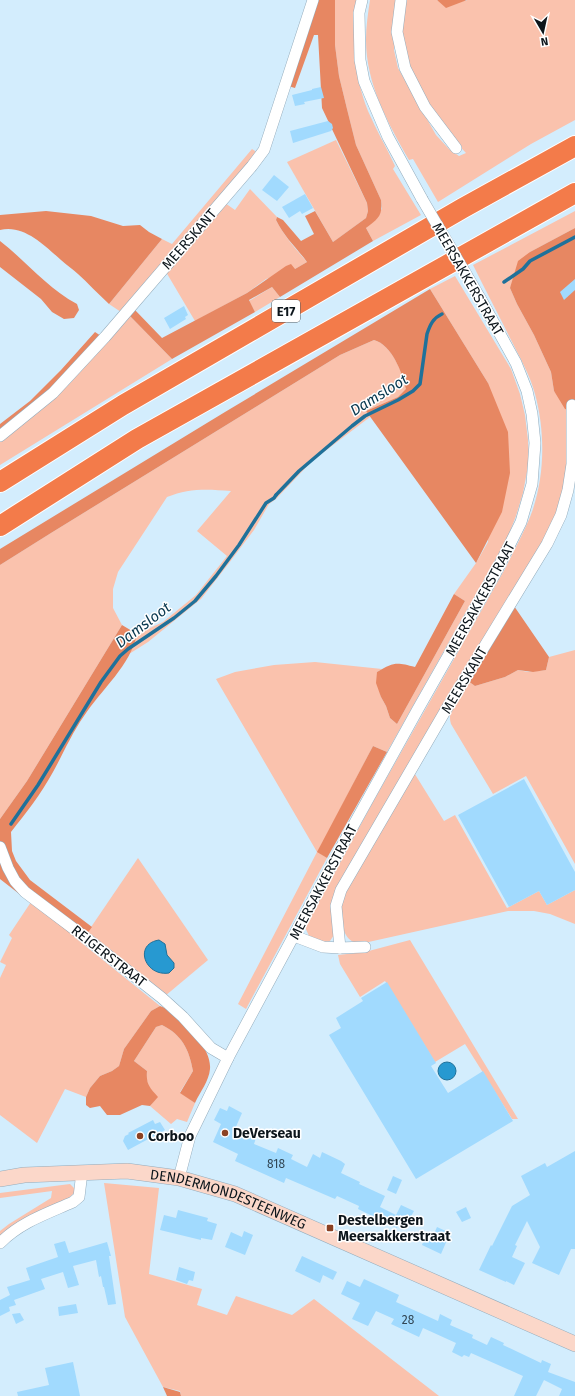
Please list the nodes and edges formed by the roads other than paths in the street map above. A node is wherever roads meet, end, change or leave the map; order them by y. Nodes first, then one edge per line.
1 (313, 0) edge
2 (362, 0) edge
3 (401, 0) edge
4 (575, 146) edge
5 (456, 148) dead end
6 (575, 193) edge
7 (572, 405) dead end
8 (0, 436) edge
9 (0, 482) edge
10 (0, 526) edge
11 (0, 847) edge
12 (294, 936) junction
13 (365, 947) dead end
14 (340, 948) junction
15 (228, 1058) junction
16 (82, 1172) junction
17 (179, 1178) junction
18 (0, 1179) edge
19 (0, 1243) edge
20 (575, 1344) edge

1 - 8 street, MEERSKANT
2 - 12 street, MEERSAKKERSTRAAT, bridge
3 - 5 street
4 - 9 highway, E17
6 - 10 highway
7 - 14 street, MEERSKANT
11 - 15 street, REIGERSTRAAT
12 - 14 street
12 - 15 street, MEERSAKKERSTRAAT
13 - 14 street
15 - 17 street, MEERSAKKERSTRAAT
16 - 17 main road, DENDERMONDESTEENWEG
16 - 18 main road, DENDERMONDESTEENWEG
16 - 19 street
17 - 20 main road, DENDERMONDESTEENWEG

